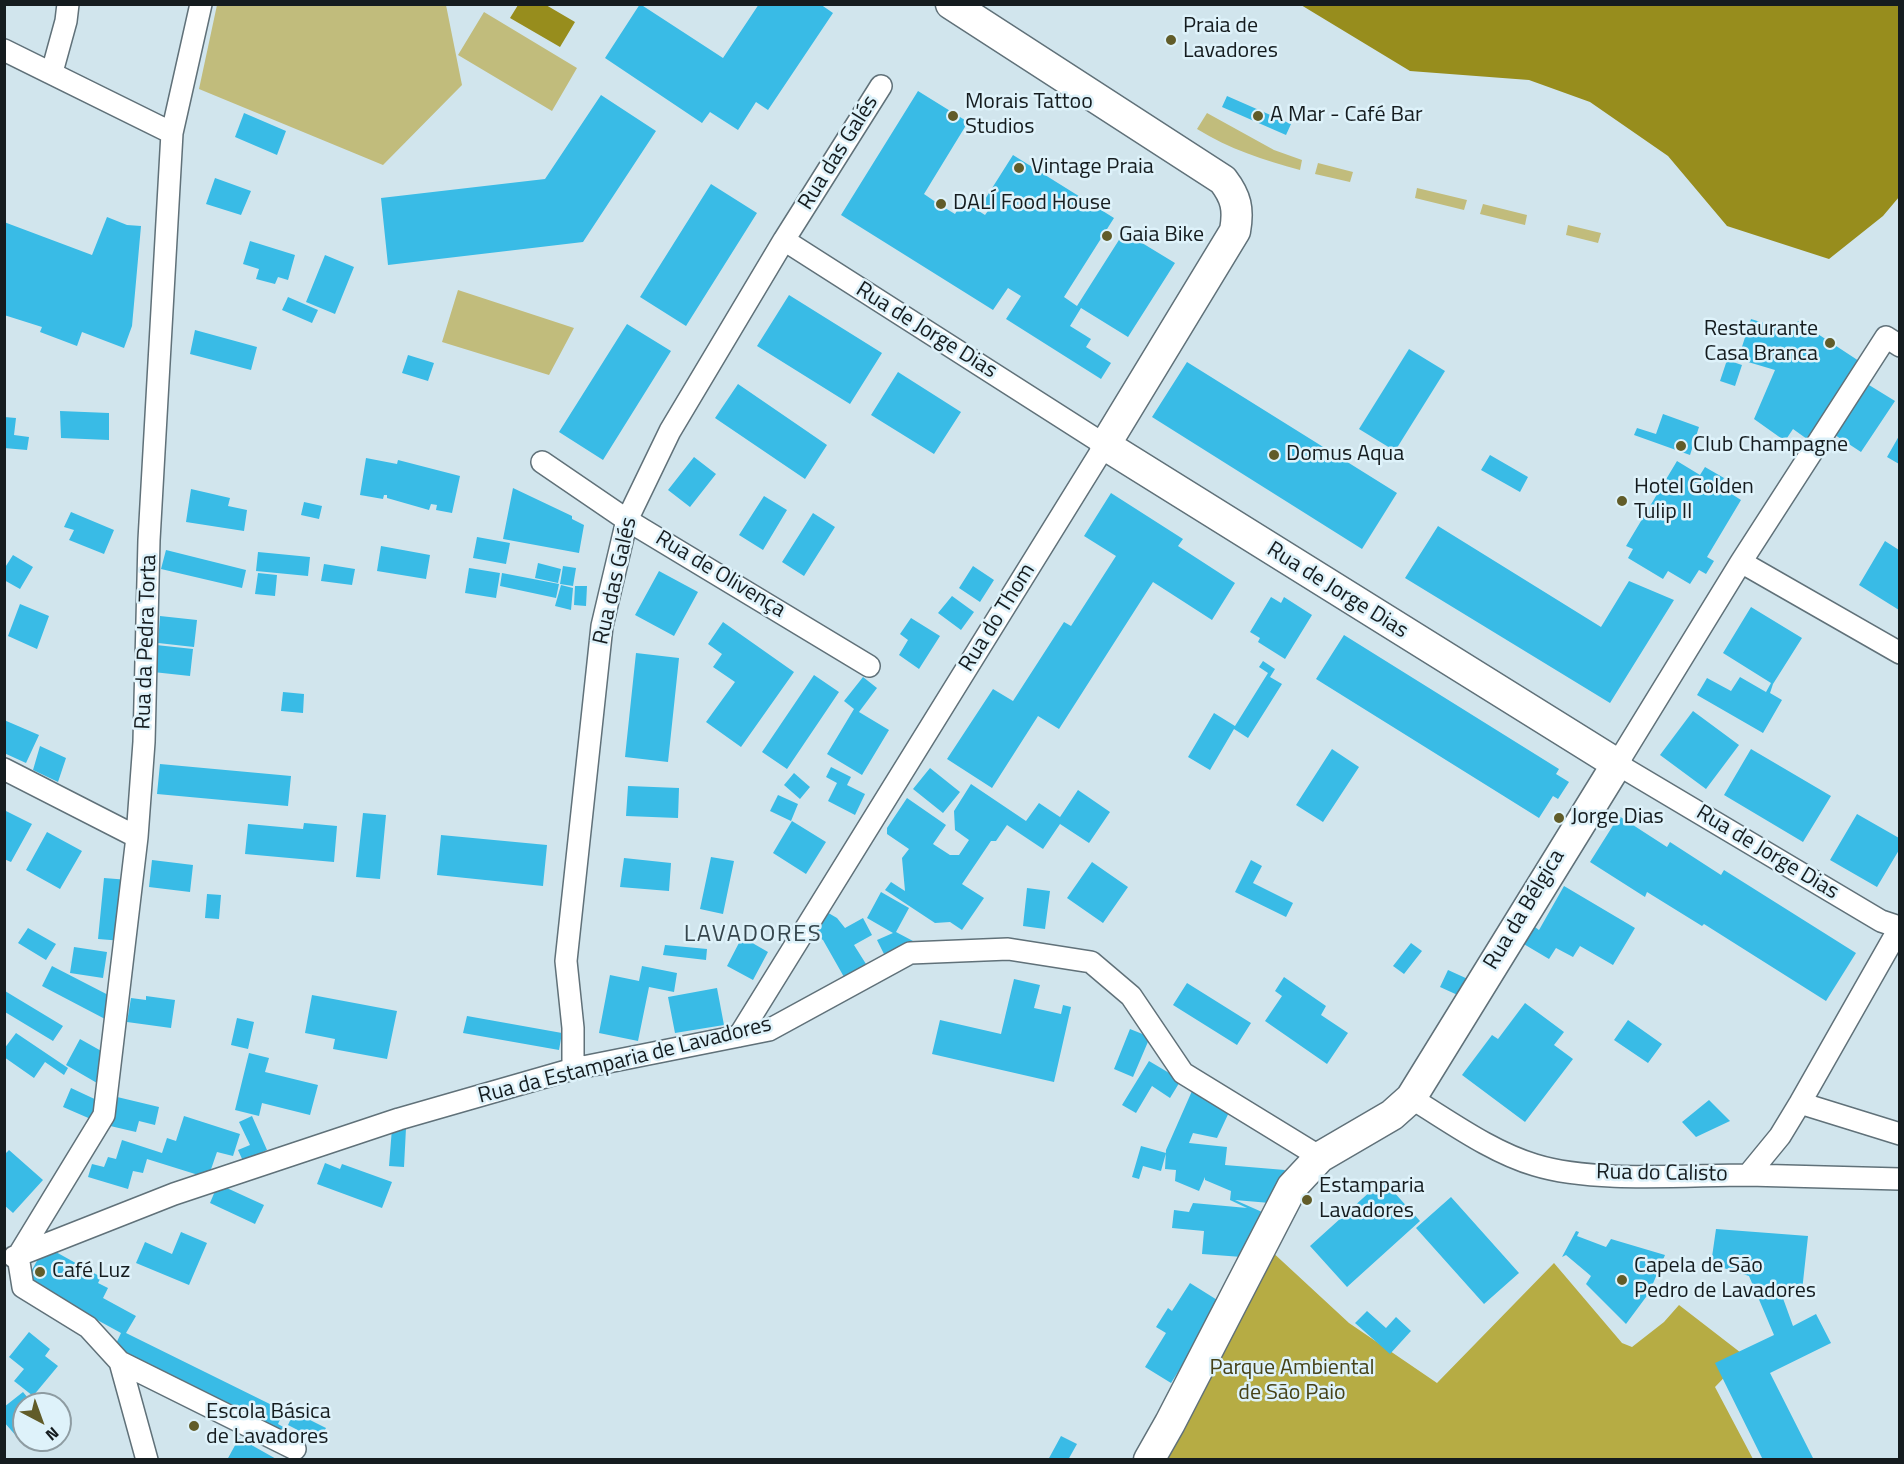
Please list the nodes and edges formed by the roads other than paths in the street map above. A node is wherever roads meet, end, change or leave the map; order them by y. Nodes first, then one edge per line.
1 (68, 4) edge
2 (201, 4) edge
3 (951, 4) edge
4 (4, 50) edge
5 (52, 72) junction
6 (881, 86) dead end
7 (172, 133) junction
8 (784, 240) junction
9 (1893, 341) edge
10 (1105, 445) junction
11 (542, 462) dead end
12 (627, 520) junction
13 (1741, 562) junction
14 (1899, 653) edge
15 (869, 666) dead end
16 (1617, 764) junction
17 (4, 769) edge
18 (137, 837) junction
19 (1899, 927) edge
20 (739, 1036) junction
21 (573, 1070) junction
22 (1411, 1098) junction
23 (1800, 1103) junction
24 (1899, 1134) edge
25 (1320, 1157) junction
26 (1748, 1175) junction
27 (1899, 1179) edge
28 (11, 1258) edge
29 (120, 1362) junction
30 (296, 1449) dead end
31 (147, 1460) edge
32 (1149, 1460) edge

1 - 5 street
2 - 7 street, Rua da Pedra Torta
3 - 10 main road, Rua do Thom
4 - 5 street
5 - 7 street
6 - 8 street, Rua das Galés
7 - 18 street, Rua da Pedra Torta
8 - 10 street, Rua de Jorge Dias
8 - 12 street, Rua das Galés
9 - 13 street, Rua da Bélgica
10 - 16 main road, Rua de Jorge Dias
10 - 20 street, Rua do Thom
11 - 12 street, Rua de Olivença
12 - 15 street, Rua de Olivença
12 - 21 street, Rua das Galés
13 - 14 street
13 - 16 street, Rua da Bélgica
16 - 19 street, Rua de Jorge Dias
16 - 22 main road, Rua da Bélgica
17 - 18 street
18 - 28 street, Rua da Pedra Torta
19 - 23 street, Rua do Calisto
20 - 21 street, Rua da Estamparia de Lavadores
20 - 25 street, Rua da Estamparia de Lavadores
21 - 28 street, Rua da Estamparia de Lavadores
22 - 25 main road, Rua da Bélgica
22 - 26 street, Rua do Calisto
23 - 24 street
23 - 26 street, Rua do Calisto
25 - 32 main road, Rua da Bélgica
26 - 27 street
28 - 29 street
29 - 30 street
29 - 31 street

